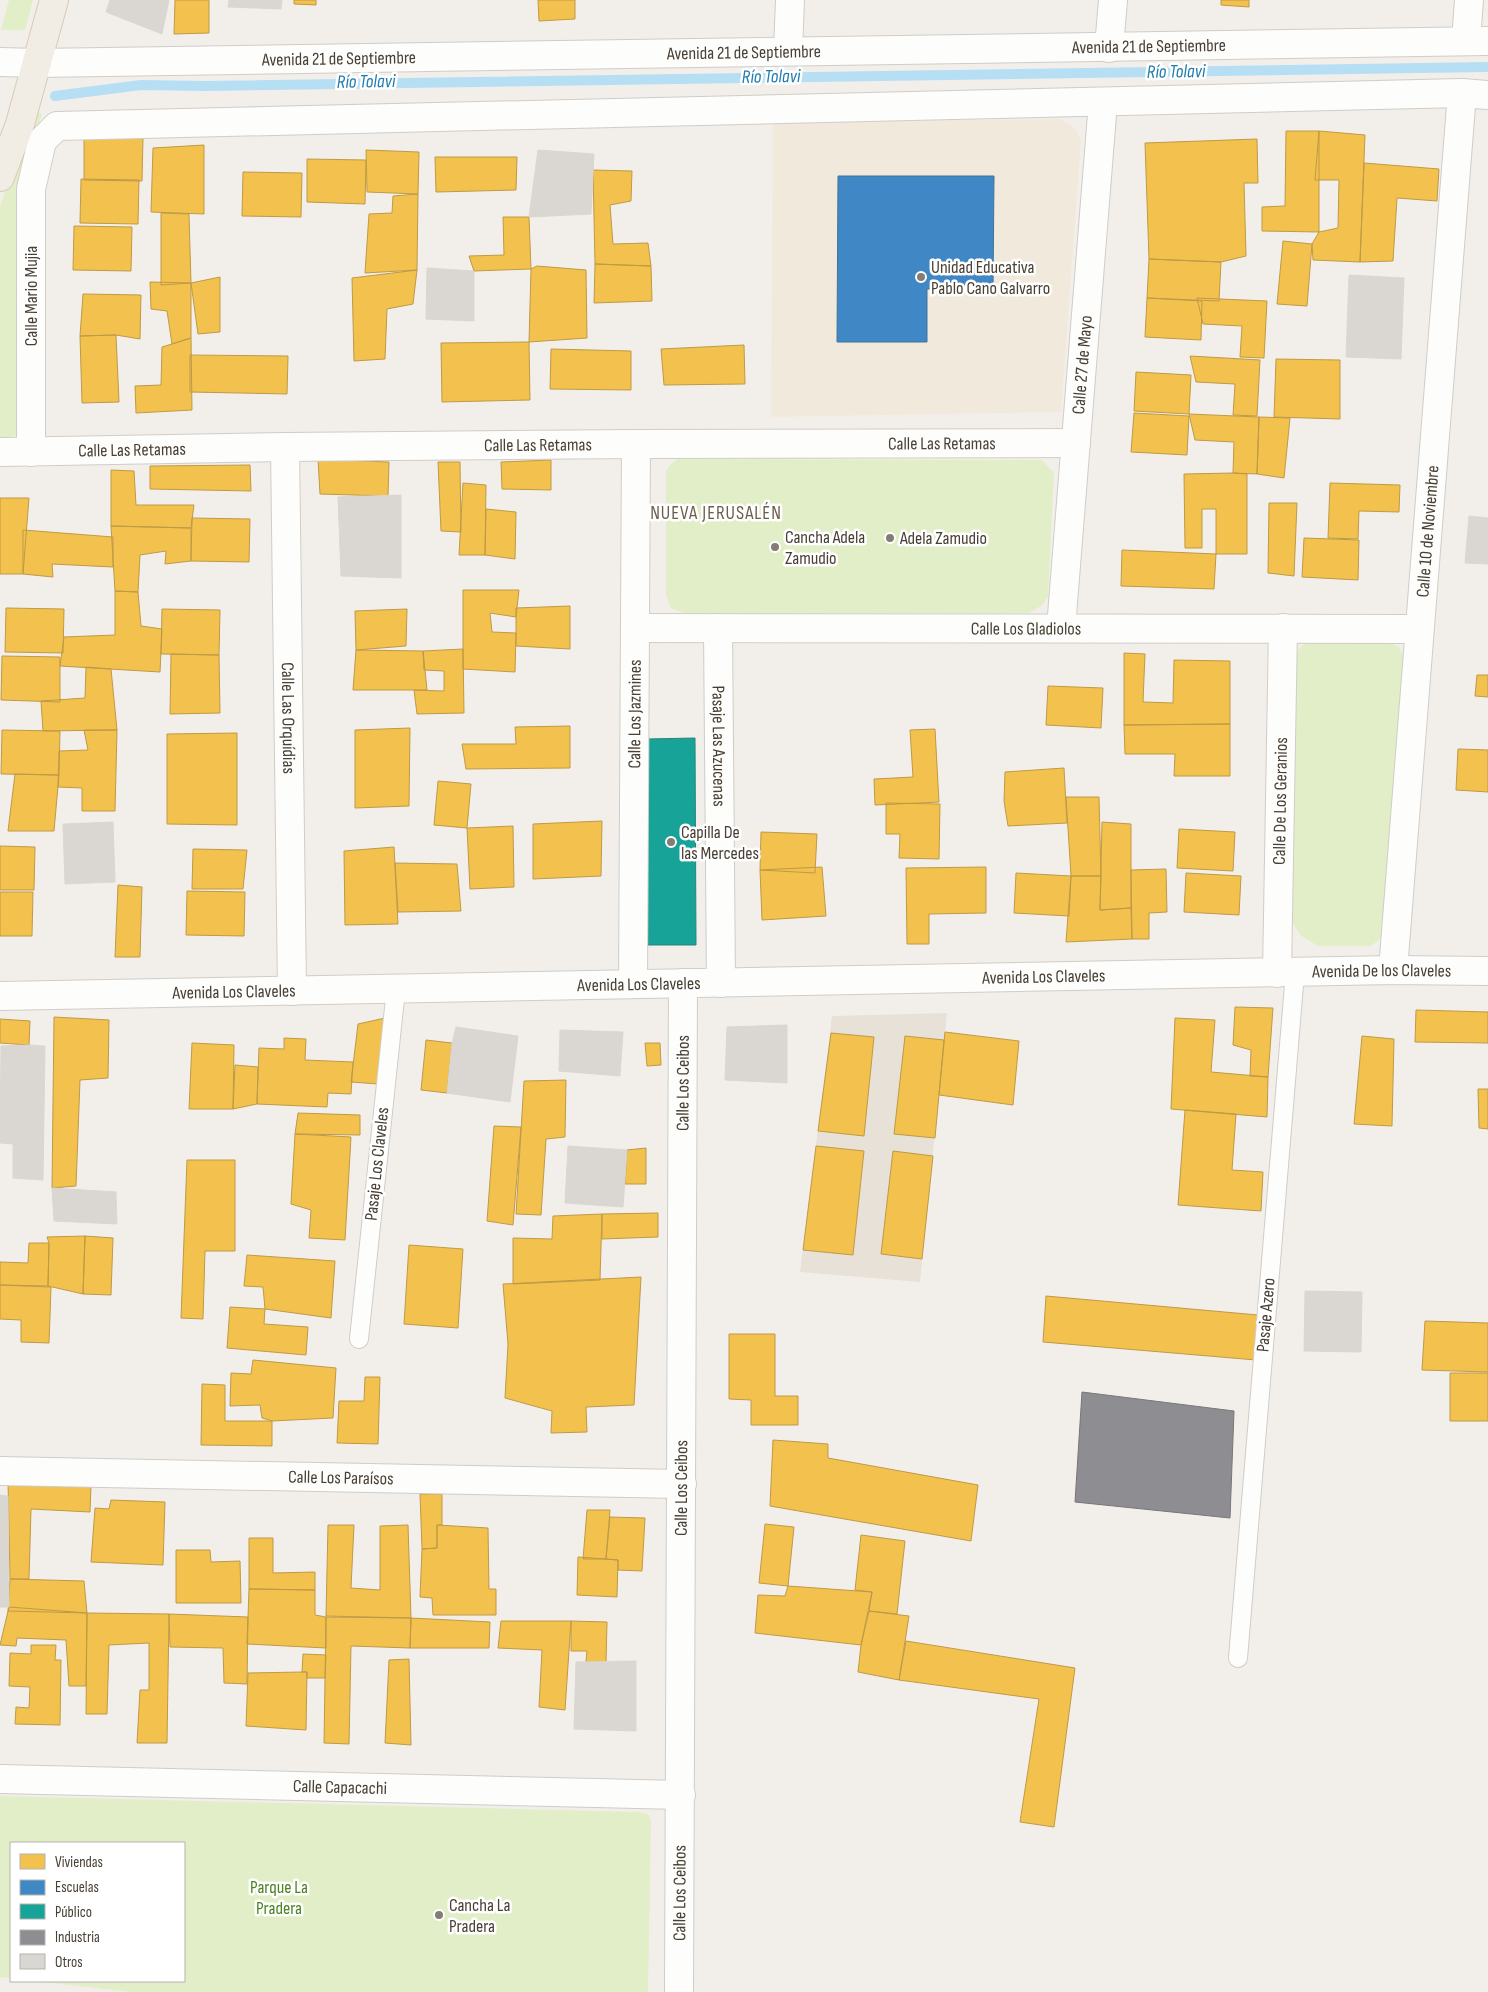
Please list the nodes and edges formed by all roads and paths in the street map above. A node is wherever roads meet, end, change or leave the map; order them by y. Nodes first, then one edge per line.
1 (54, 0) edge
2 (790, 0) edge
3 (1113, 0) edge
4 (1469, 0) edge
5 (1477, 41) edge
6 (1109, 48) junction
7 (788, 51) junction
8 (0, 62) edge
9 (38, 64) junction
10 (1475, 94) edge
11 (1103, 102) junction
12 (0, 177) edge
13 (636, 444) junction
14 (1076, 444) junction
15 (285, 447) junction
16 (0, 452) edge
17 (31, 452) junction
18 (635, 628) junction
19 (718, 628) junction
20 (1061, 628) junction
21 (1283, 628) junction
22 (1419, 629) junction
23 (1393, 970) junction
24 (1488, 971) edge
25 (1286, 973) junction
26 (722, 983) junction
27 (633, 984) junction
28 (683, 984) junction
29 (396, 989) junction
30 (292, 991) junction
31 (0, 996) edge
32 (359, 1339) dead end
33 (0, 1471) edge
34 (682, 1484) junction
35 (1238, 1658) dead end
36 (0, 1778) edge
37 (681, 1795) junction
38 (679, 1992) edge

1 - 9 main road
2 - 7 street
3 - 6 street
4 - 5 street
5 - 6 street, Avenida 21 de Septiembre
6 - 7 street, Avenida 21 de Septiembre
7 - 9 street, Avenida 21 de Septiembre
8 - 9 street, Avenida 21 de Septiembre
9 - 12 main road
10 - 11 street
10 - 22 street, Calle 10 de Noviembre
11 - 14 street, Calle 27 de Mayo
11 - 17 street, Calle Mario Mujia
13 - 14 street, Calle Las Retamas
13 - 15 street, Calle Las Retamas
13 - 18 street, Calle Los Jazmines
14 - 20 street, Calle 27 de Mayo
15 - 17 street, Calle Las Retamas
15 - 30 street, Calle Las Orquídias
16 - 17 street, Calle Las Retamas
18 - 19 street, Calle Los Gladiolos
18 - 27 street, Calle Los Jazmines
19 - 20 street, Calle Los Gladiolos
19 - 26 street, Pasaje Las Azucenas
20 - 21 street, Calle Los Gladiolos
21 - 22 street, Calle Los Gladiolos
21 - 25 street, Calle De Los Geranios
22 - 23 street, Calle 10 de Noviembre
23 - 24 street, Avenida De los Claveles
23 - 25 street, Avenida De los Claveles
25 - 26 street, Avenida Los Claveles
25 - 35 lane, Pasaje Azero
26 - 28 street, Avenida Los Claveles
27 - 28 street, Avenida Los Claveles
27 - 29 street, Avenida Los Claveles
28 - 34 street, Calle Los Ceibos
29 - 30 street, Avenida Los Claveles
29 - 32 lane, Pasaje Los Claveles
30 - 31 street, Avenida Los Claveles
33 - 34 street, Calle Los Paraísos
34 - 37 street, Calle Los Ceibos
36 - 37 street, Calle Capacachi
37 - 38 street, Calle Los Ceibos

